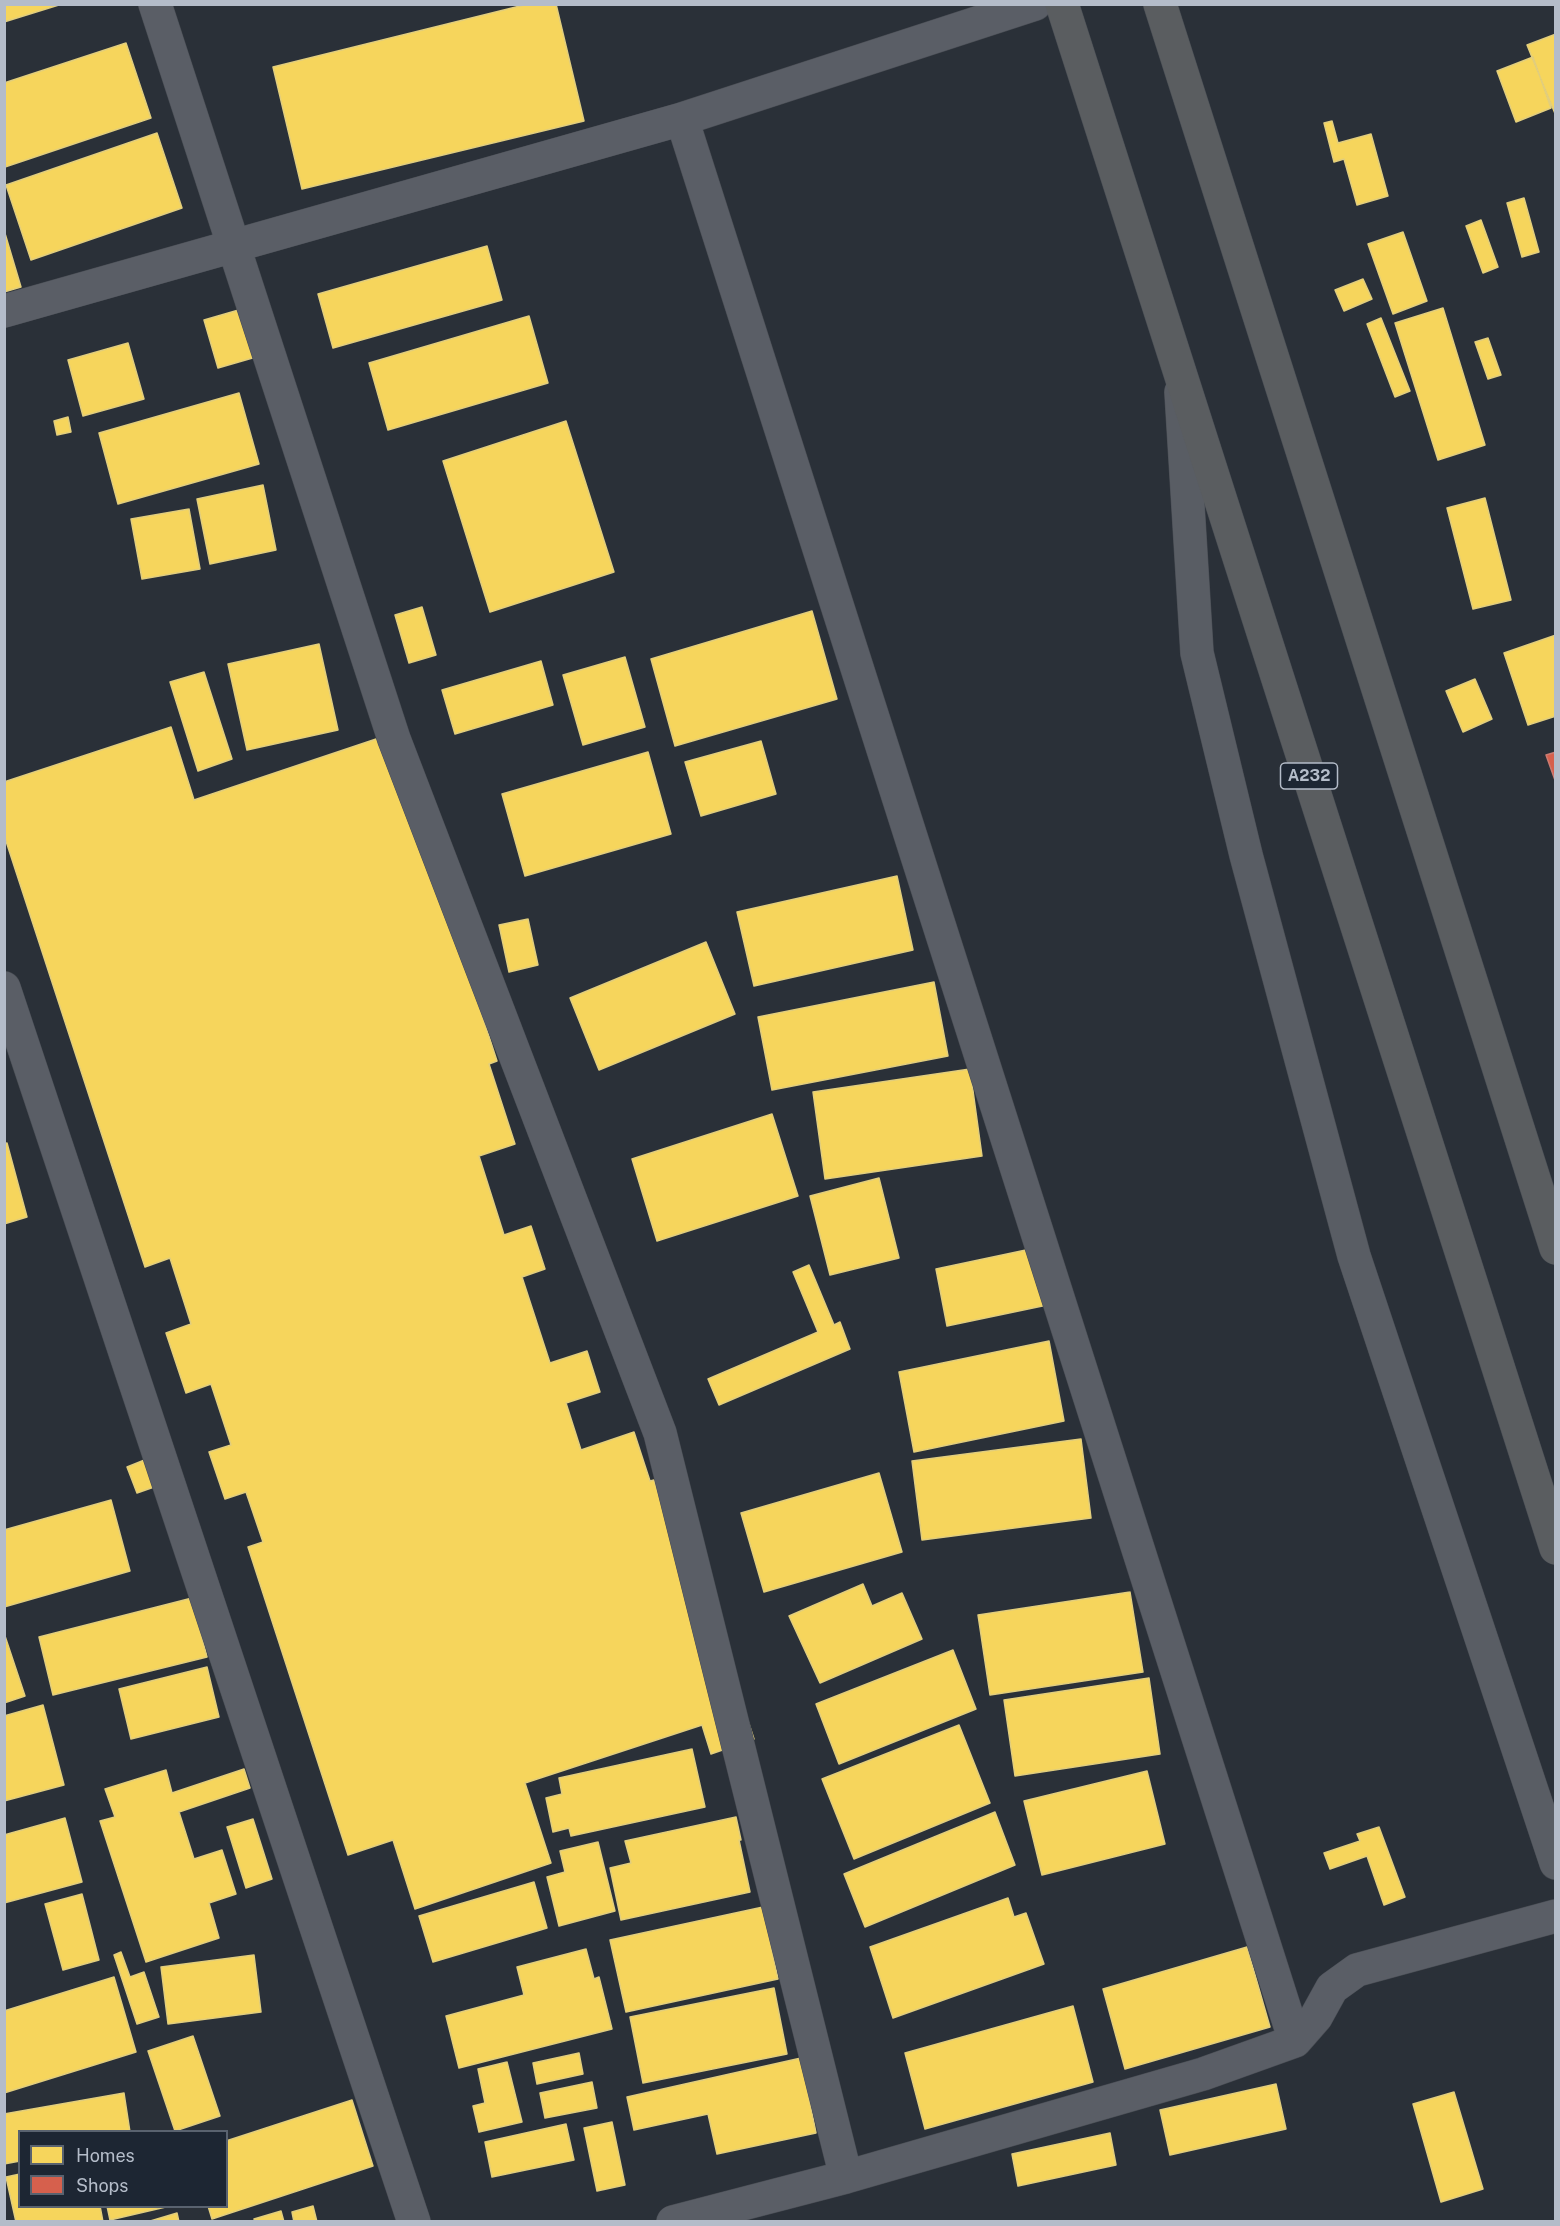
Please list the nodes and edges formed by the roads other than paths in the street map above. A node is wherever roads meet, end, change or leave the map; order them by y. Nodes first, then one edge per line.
1 (155, 4) edge
2 (1035, 4) edge
3 (1062, 4) edge
4 (1160, 4) edge
5 (682, 119) junction
6 (235, 247) junction
7 (4, 311) edge
8 (1179, 373) junction
9 (4, 988) edge
10 (1556, 1248) edge
11 (1556, 1548) edge
12 (1556, 1863) edge
13 (1556, 1916) edge
14 (1295, 2041) junction
15 (846, 2177) junction
16 (414, 2222) edge
17 (673, 2222) edge

1 - 6 street
2 - 5 street
3 - 8 highway, A232
4 - 10 highway
5 - 6 street
5 - 14 street
6 - 7 street
6 - 15 street
8 - 11 highway, A232
8 - 12 main road
9 - 16 street
13 - 14 street
14 - 15 street
15 - 17 street

